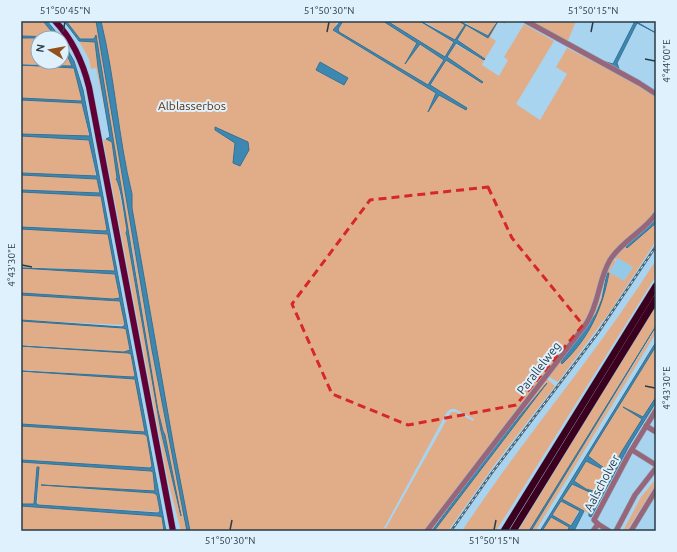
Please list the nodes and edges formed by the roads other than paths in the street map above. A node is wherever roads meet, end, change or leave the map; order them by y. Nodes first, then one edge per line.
1 (56, 21) edge
2 (526, 21) edge
3 (656, 94) edge
4 (656, 214) edge
5 (656, 286) edge
6 (656, 299) edge
7 (656, 410) edge
8 (646, 426) junction
9 (656, 432) edge
10 (632, 450) junction
11 (656, 465) edge
12 (656, 468) edge
13 (656, 473) edge
14 (656, 490) edge
15 (598, 524) junction
16 (174, 531) edge
17 (427, 531) edge
18 (503, 531) edge
19 (513, 531) edge
20 (593, 531) edge
21 (609, 531) edge
22 (617, 531) edge
23 (631, 531) edge

1 - 16 main road
2 - 3 street
4 - 17 street, Parallelweg
5 - 18 highway
6 - 19 highway
7 - 8 street, Aalscholver
8 - 9 street
8 - 10 street, Aalscholver
10 - 11 street, Aalscholver
10 - 15 street, Aalscholver
12 - 22 street
13 - 22 street
14 - 23 street
15 - 20 street
15 - 21 street

